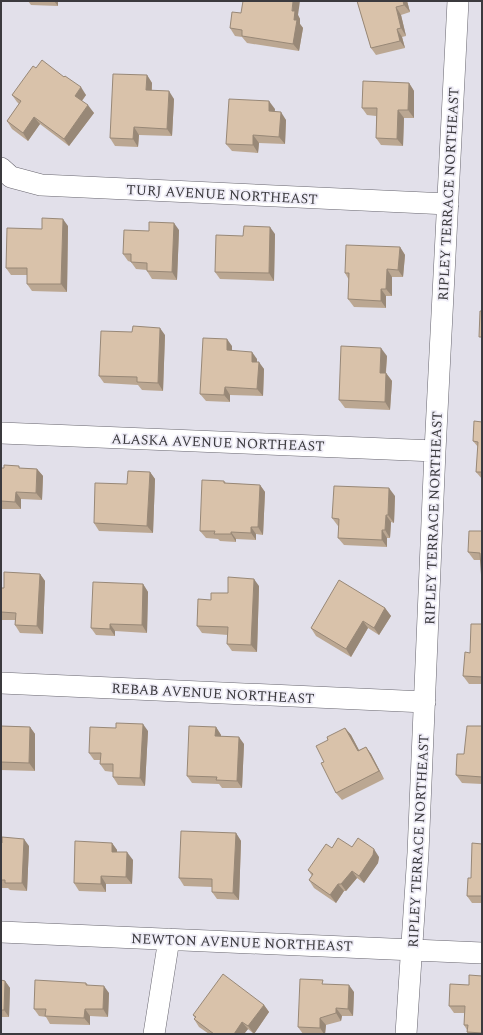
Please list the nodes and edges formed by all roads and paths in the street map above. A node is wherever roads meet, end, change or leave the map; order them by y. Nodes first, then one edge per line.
1 (458, 1) edge
2 (1, 168) edge
3 (448, 204) junction
4 (1, 433) edge
5 (435, 451) junction
6 (1, 683) edge
7 (425, 702) junction
8 (1, 932) edge
9 (169, 939) junction
10 (413, 949) junction
11 (482, 953) edge
12 (154, 1034) edge
13 (406, 1034) edge

1 - 3 street, RIPLEY TERRACE NORTHEAST
2 - 3 street, TURJ AVENUE NORTHEAST
3 - 5 street, RIPLEY TERRACE NORTHEAST
4 - 5 street, ALASKA AVENUE NORTHEAST
5 - 7 street, RIPLEY TERRACE NORTHEAST
6 - 7 street, REBAB AVENUE NORTHEAST
7 - 10 street, RIPLEY TERRACE NORTHEAST
8 - 9 street, NEWTON AVENUE NORTHEAST
9 - 10 street, NEWTON AVENUE NORTHEAST
9 - 12 street
10 - 11 street, NEWTON AVENUE NORTHEAST
10 - 13 street, RIPLEY TERRACE NORTHEAST

